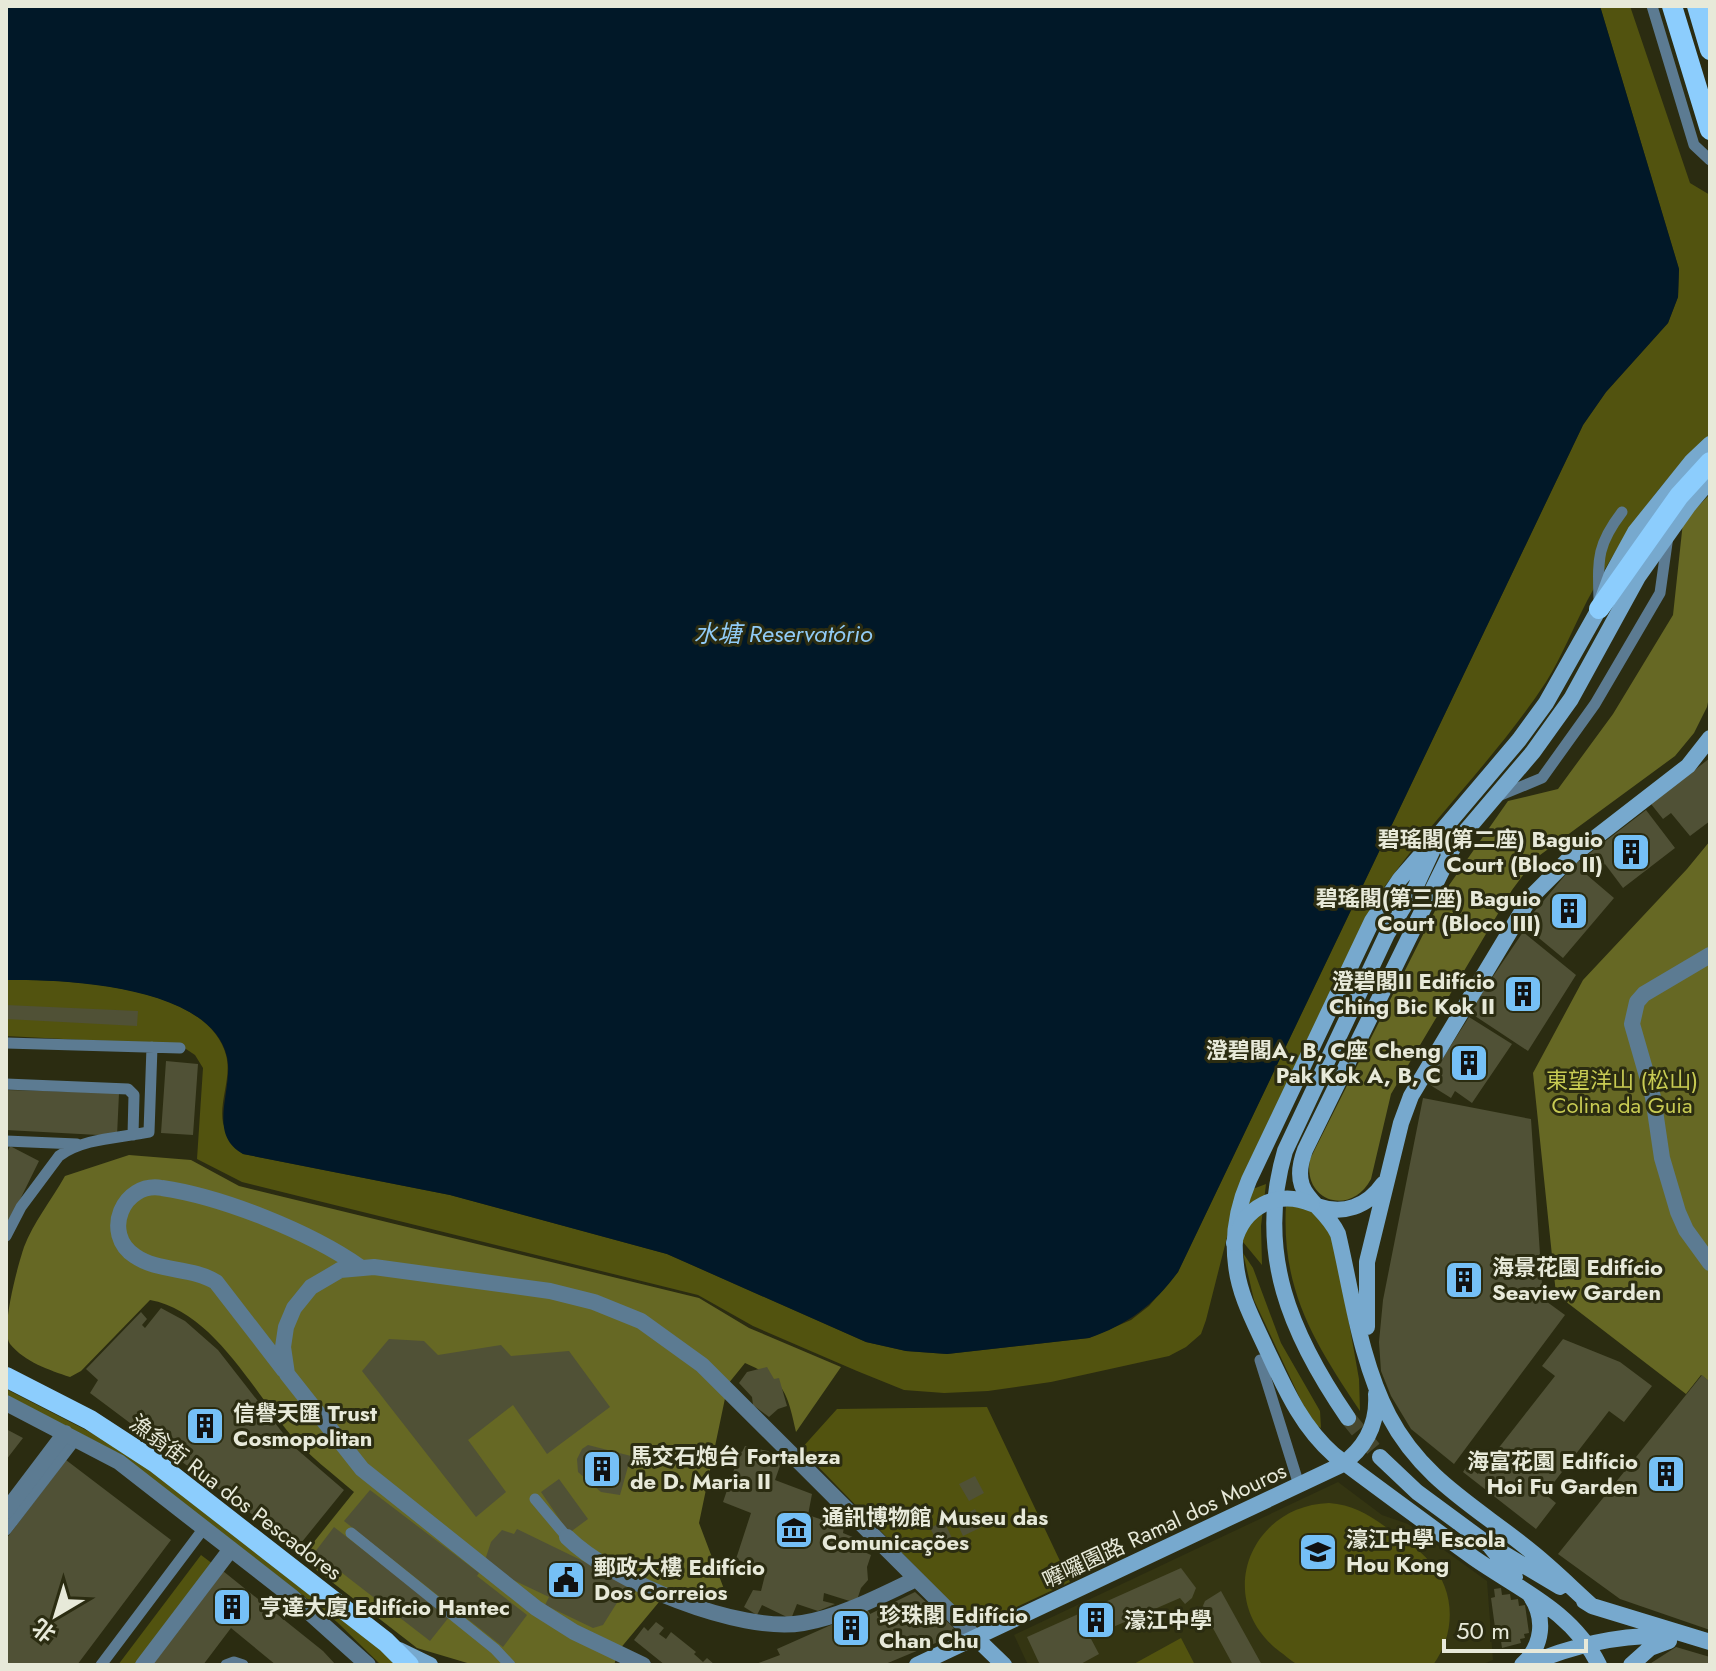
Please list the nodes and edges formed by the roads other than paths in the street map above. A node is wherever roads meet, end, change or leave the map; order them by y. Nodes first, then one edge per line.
1 (1652, 6) edge
2 (1672, 6) edge
3 (1697, 6) edge
4 (1710, 50) edge
5 (1710, 130) edge
6 (1710, 160) edge
7 (1710, 444) edge
8 (1710, 462) edge
9 (1710, 480) edge
10 (1622, 512) dead end
11 (1669, 532) junction
12 (1599, 609) junction
13 (1710, 738) edge
14 (1494, 798) junction
15 (1441, 832) junction
16 (1455, 844) junction
17 (1415, 888) junction
18 (1710, 955) edge
19 (6, 1043) edge
20 (152, 1047) junction
21 (180, 1048) dead end
22 (6, 1084) edge
23 (133, 1135) junction
24 (6, 1141) edge
25 (42, 1143) junction
26 (86, 1144) junction
27 (51, 1166) junction
28 (1389, 1171) junction
29 (1313, 1205) junction
30 (6, 1236) edge
31 (1234, 1243) junction
32 (1710, 1263) edge
33 (360, 1267) junction
34 (1368, 1359) junction
35 (1260, 1360) dead end
36 (287, 1374) junction
37 (6, 1377) edge
38 (1374, 1381) junction
39 (6, 1403) edge
40 (1348, 1418) tunnel mouth
41 (71, 1436) junction
42 (1380, 1457) tunnel mouth
43 (1340, 1459) junction
44 (1299, 1485) junction
45 (535, 1499) dead end
46 (6, 1511) edge
47 (204, 1528) junction
48 (6, 1530) edge
49 (351, 1533) dead end
50 (567, 1537) joint
51 (1489, 1545) junction
52 (231, 1549) junction
53 (916, 1579) junction
54 (1521, 1586) junction
55 (1592, 1606) junction
56 (976, 1638) junction
57 (1707, 1641) edge
58 (386, 1642) junction
59 (1586, 1644) junction
60 (101, 1665) edge
61 (143, 1665) edge
62 (226, 1665) edge
63 (243, 1665) edge
64 (368, 1665) edge
65 (409, 1665) edge
66 (430, 1665) edge
67 (510, 1665) edge
68 (643, 1665) edge
69 (917, 1665) edge
70 (1004, 1665) edge
71 (1524, 1665) edge
72 (1599, 1665) edge
73 (1631, 1665) edge

1 - 6 lane
2 - 5 main road
3 - 4 main road
7 - 12 main road
8 - 12 main road
9 - 11 main road
10 - 12 lane
11 - 14 main road
11 - 14 lane
12 - 15 main road
13 - 28 main road
14 - 16 main road
15 - 17 main road
15 - 31 main road, bridge
16 - 17 main road
16 - 29 main road
17 - 40 main road
18 - 32 street
19 - 20 lane
20 - 21 lane
20 - 23 lane
22 - 23 lane
23 - 26 lane
24 - 25 lane
25 - 26 lane
25 - 27 lane
26 - 27 lane
27 - 30 lane
28 - 29 main road
28 - 34 main road
29 - 31 main road, bridge
29 - 34 main road
31 - 43 main road
33 - 36 street
33 - 36 street
33 - 53 street
34 - 38 main road
35 - 44 lane
36 - 68 street
37 - 58 main road, 漁翁街 Rua dos Pescadores
38 - 43 main road, 嚤囉園路 Ramal dos Mouros
38 - 55 main road
39 - 41 street, 漁翁街 Rua dos Pescadores
41 - 46 street
41 - 47 street, 漁翁街 Rua dos Pescadores
41 - 48 lane
42 - 51 main road
43 - 44 main road, 嚤囉園路 Ramal dos Mouros
43 - 54 main road
44 - 56 main road, 嚤囉園路 Ramal dos Mouros
45 - 50 lane
47 - 52 street, 漁翁街 Rua dos Pescadores
47 - 60 lane
49 - 67 lane
50 - 53 street
51 - 54 main road
51 - 55 main road
52 - 61 street
52 - 64 street, 漁翁街 Rua dos Pescadores
53 - 56 street
54 - 59 main road
54 - 71 main road
55 - 57 main road
56 - 69 main road, 嚤囉園路 Ramal dos Mouros
56 - 70 main road
57 - 59 main road
57 - 73 main road
58 - 65 main road
58 - 66 main road, 漁翁街 Rua dos Pescadores
59 - 71 main road
59 - 72 main road
62 - 63 lane

